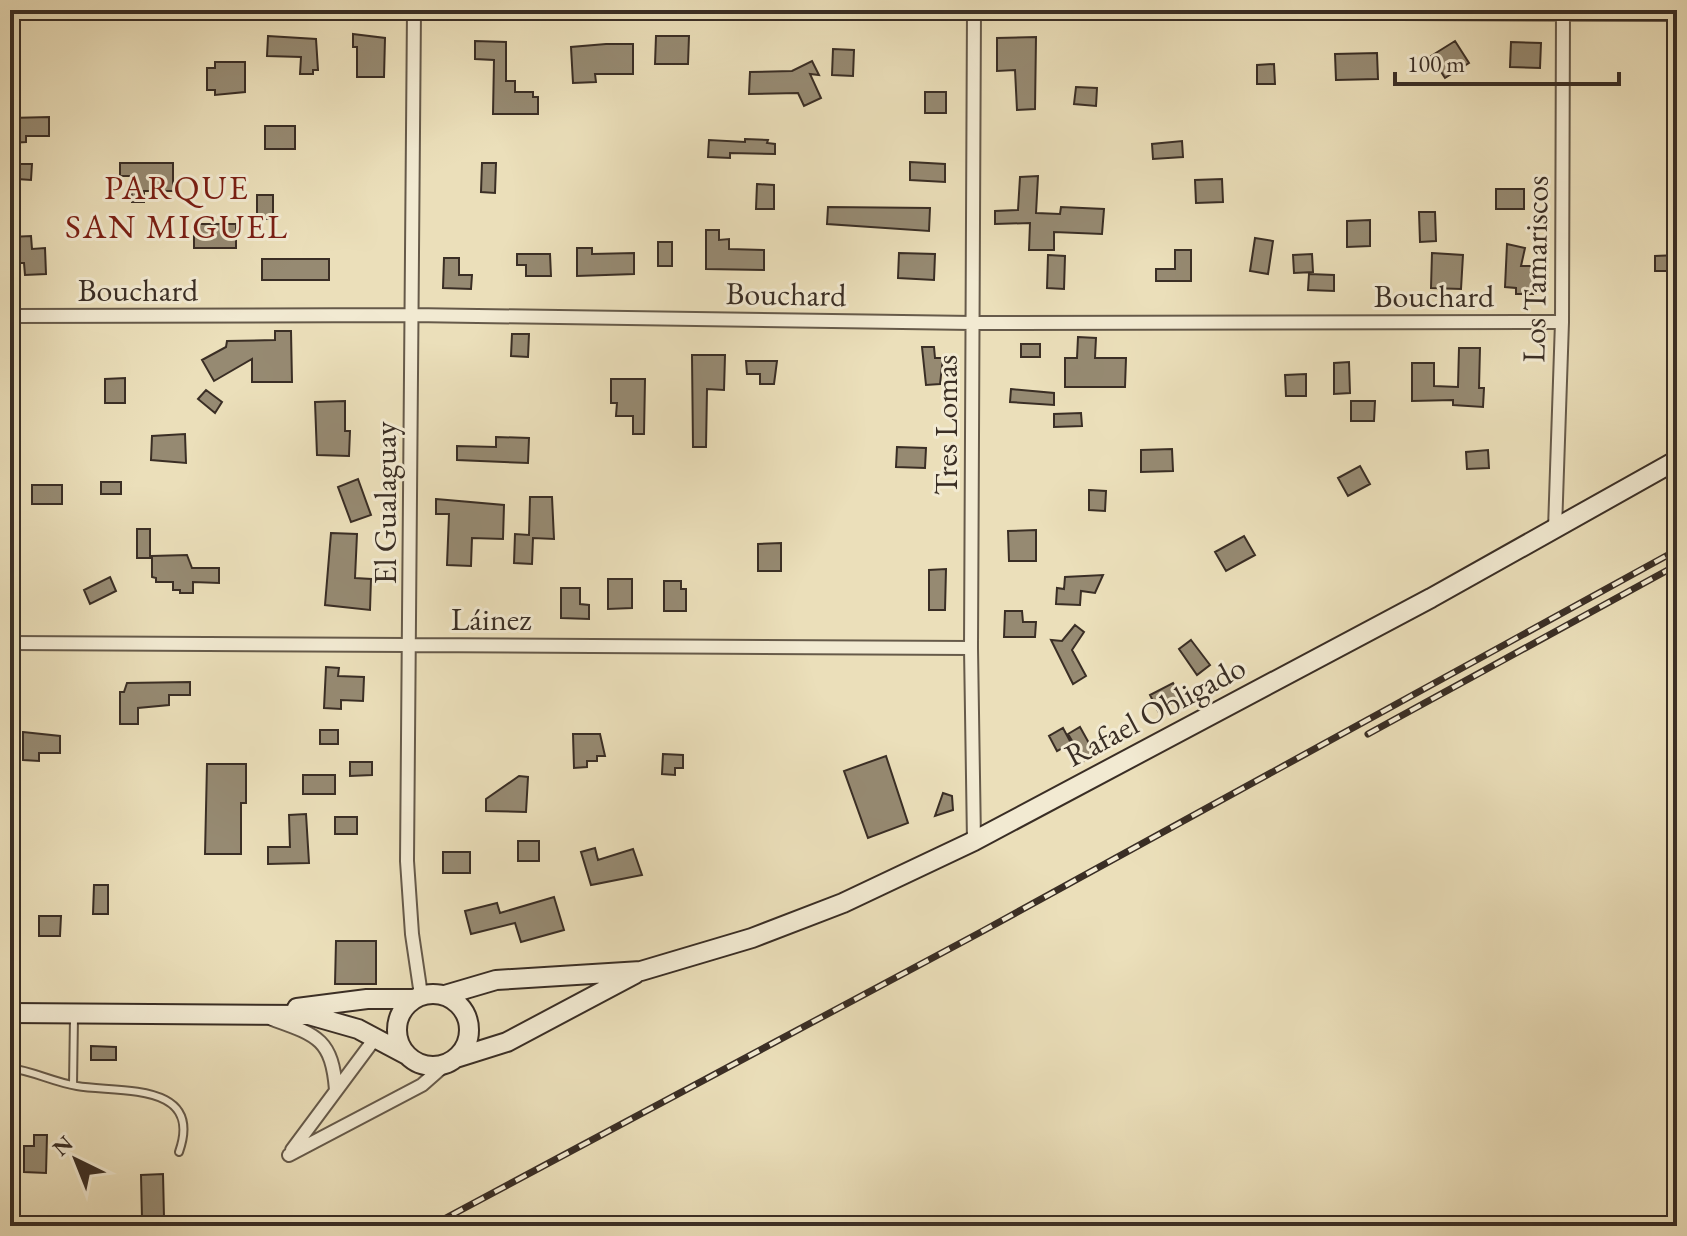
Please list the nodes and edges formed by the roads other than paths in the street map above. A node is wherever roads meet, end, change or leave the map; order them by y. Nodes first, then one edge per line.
1 (414, 10) edge
2 (655, 10) edge
3 (1563, 11) edge
4 (974, 12) edge
5 (1677, 14) edge
6 (412, 315) junction
7 (10, 316) edge
8 (1562, 322) junction
9 (972, 323) junction
10 (1677, 460) edge
11 (1555, 529) junction
12 (10, 643) edge
13 (410, 645) junction
14 (971, 648) junction
15 (974, 841) junction
16 (641, 971) junction
17 (445, 995) junction
18 (417, 997) junction
19 (10, 1013) edge
20 (74, 1013) junction
21 (258, 1013) junction
22 (376, 1037) junction
23 (407, 1055) junction
24 (451, 1061) junction
25 (10, 1068) edge
26 (73, 1085) junction
27 (336, 1090) junction
28 (179, 1152) dead end

1 - 6 street, El Gualaguay
2 - 4 street
3 - 4 street
3 - 5 street
3 - 8 street, Los Tamariscos
4 - 9 street, Tres Lomas
6 - 7 street, Bouchard
6 - 9 street, Bouchard
6 - 13 street, El Gualaguay
8 - 9 street, Bouchard
8 - 11 street, Los Tamariscos
9 - 14 street, Tres Lomas
10 - 11 street, Rafael Obligado
11 - 15 street, Rafael Obligado
12 - 13 street, Láinez
13 - 14 street, Láinez
13 - 18 street, El Gualaguay
14 - 15 street, Tres Lomas
15 - 16 street, Rafael Obligado
16 - 17 street, Rafael Obligado
16 - 24 street, Rafael Obligado
17 - 18 street
17 - 24 street
18 - 21 street
18 - 23 street
19 - 20 street
20 - 21 street
20 - 26 lane
21 - 22 street
21 - 27 street
22 - 23 street
22 - 27 street
23 - 24 street
24 - 27 street
25 - 26 lane
26 - 28 lane

